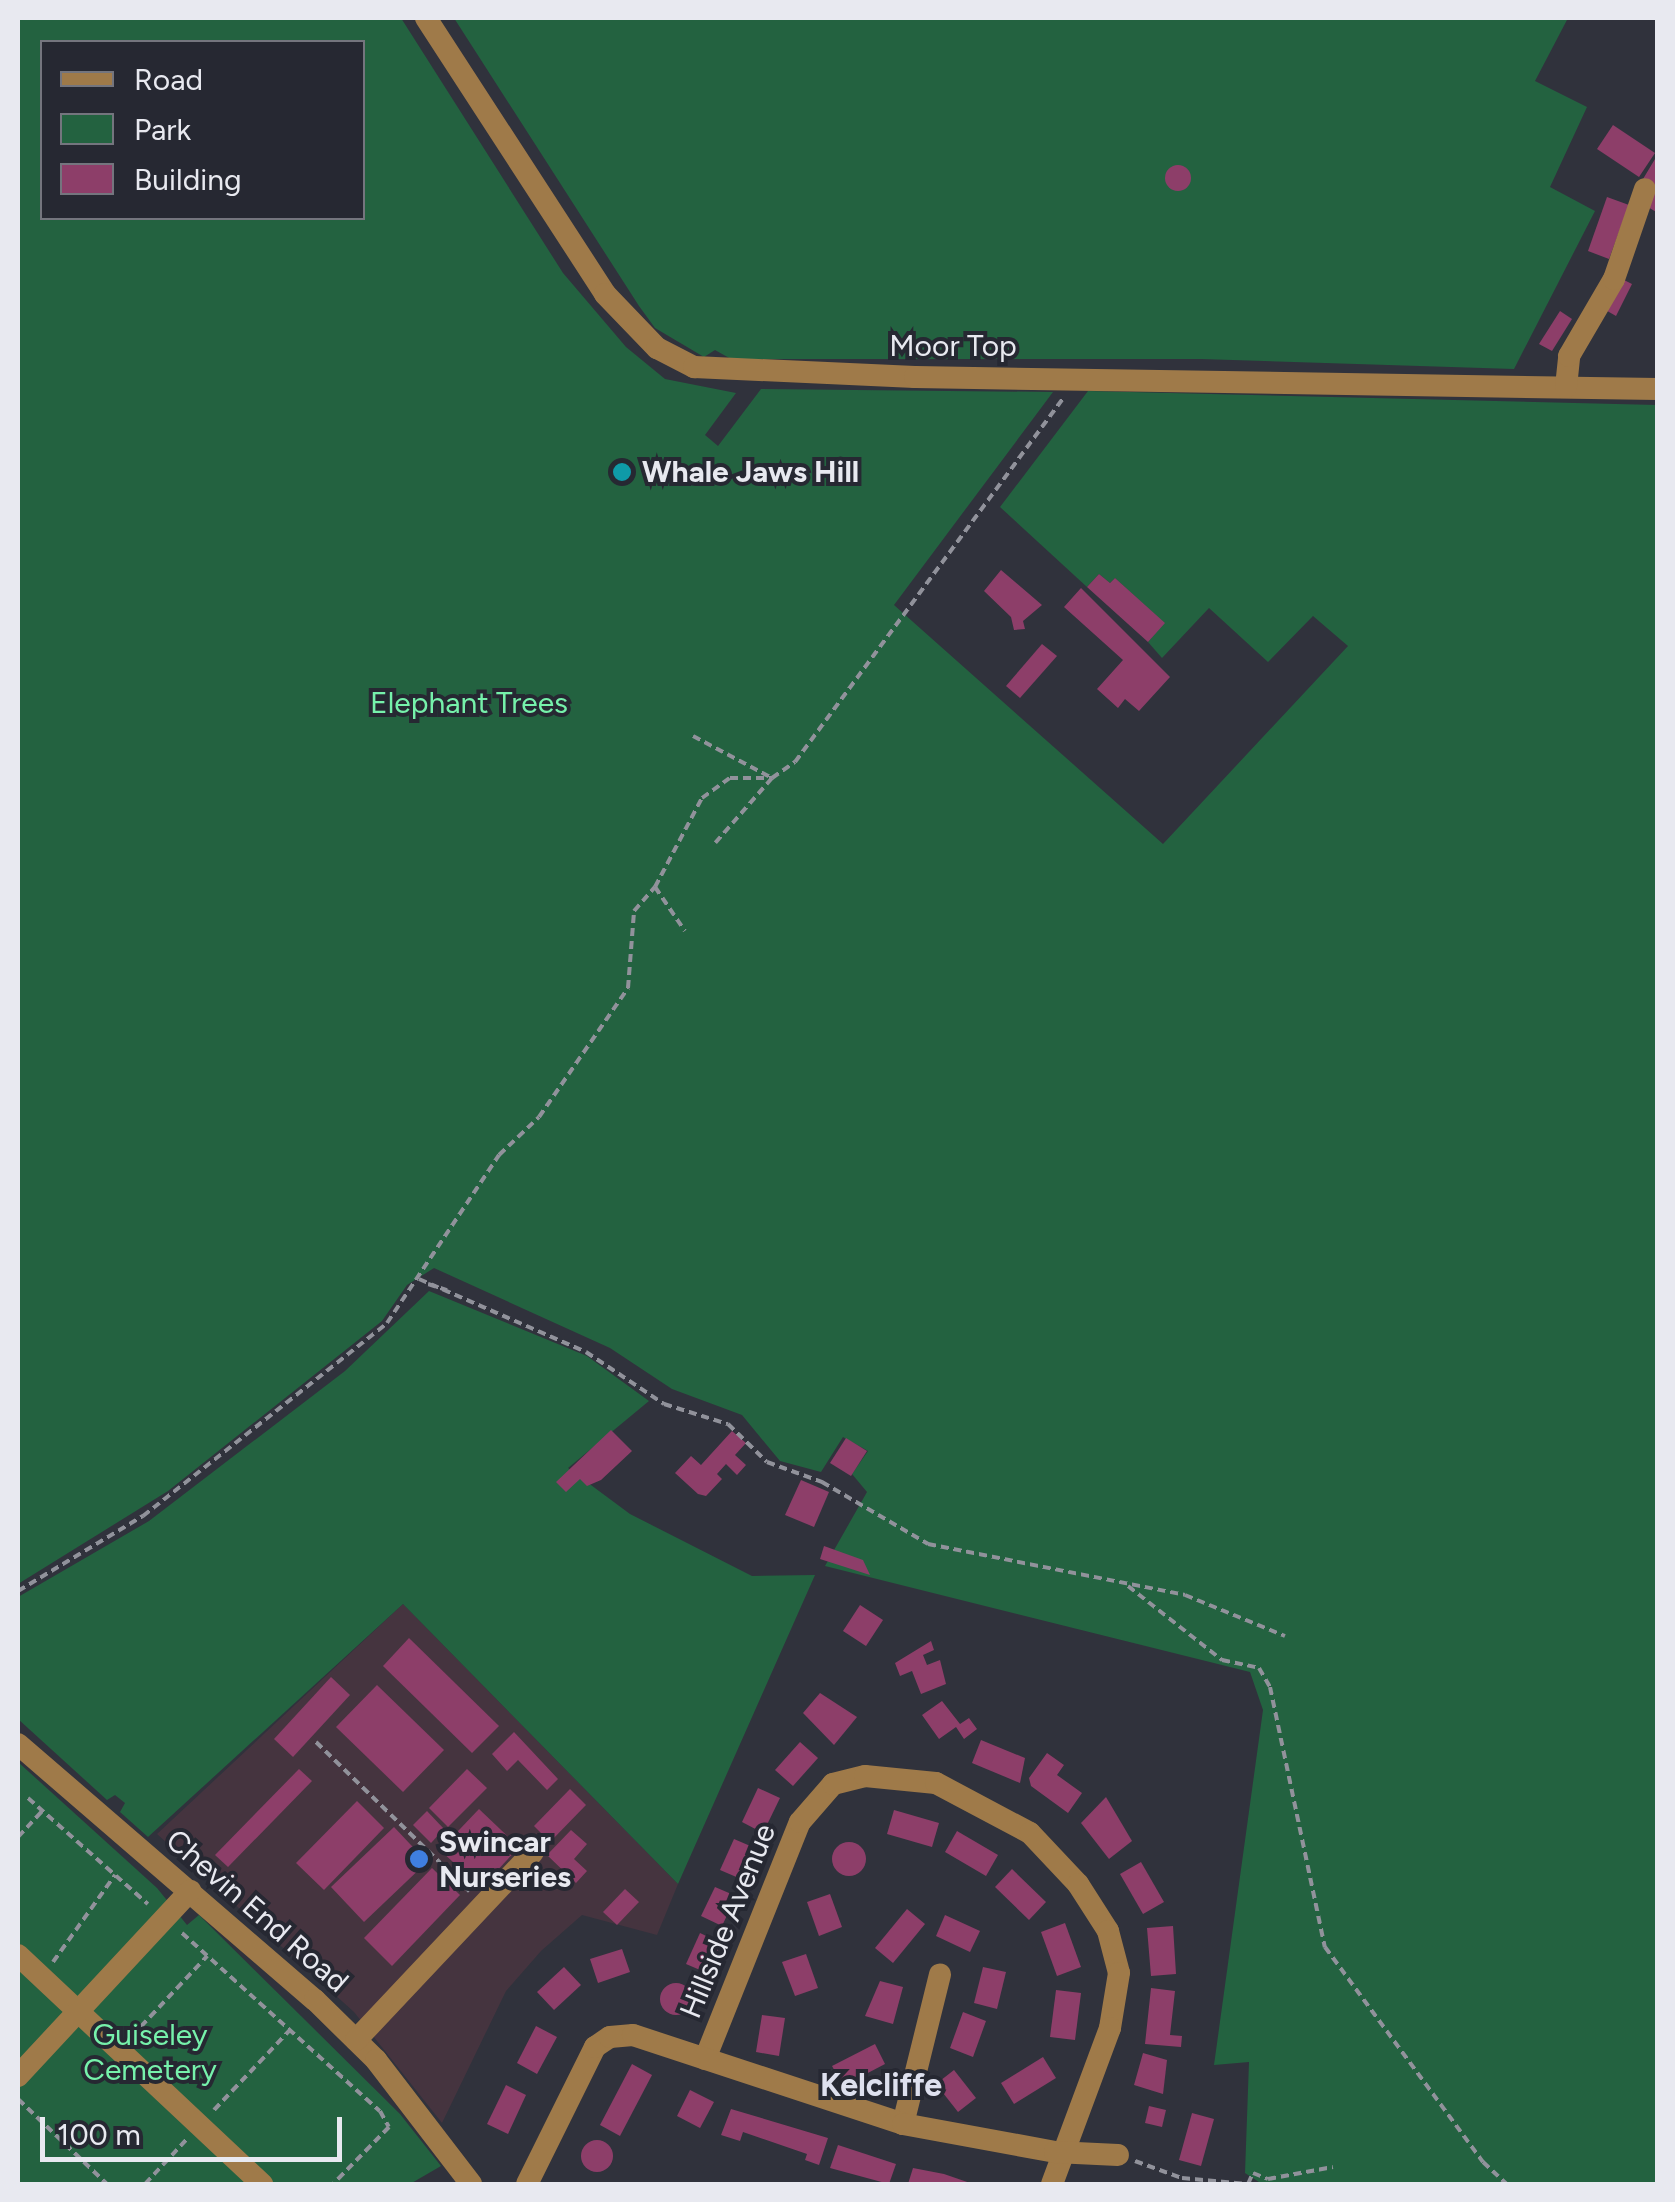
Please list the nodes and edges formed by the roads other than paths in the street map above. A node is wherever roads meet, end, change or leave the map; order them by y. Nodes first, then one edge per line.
1 (426, 18) edge
2 (1645, 189) dead end
3 (1566, 387) junction
4 (1658, 389) edge
5 (18, 1744) edge
6 (533, 1852) dead end
7 (190, 1891) junction
8 (18, 1955) edge
9 (940, 1976) dead end
10 (78, 2012) junction
11 (356, 2040) junction
12 (705, 2059) junction
13 (18, 2076) edge
14 (903, 2124) junction
15 (1070, 2153) junction
16 (1118, 2154) road end
17 (262, 2184) edge
18 (471, 2184) edge
19 (527, 2184) edge
20 (1052, 2184) edge

1 - 3 street, Moor Top
2 - 3 street
3 - 4 street, Moor Top
5 - 7 street, Chevin End Road
6 - 11 street
7 - 10 street
7 - 11 street, Chevin End Road
8 - 10 street
9 - 14 street
10 - 13 street
10 - 17 street
11 - 18 street, Chevin End Road
12 - 14 street
12 - 15 street, Hillside Avenue
12 - 19 street
14 - 15 street
15 - 16 street
15 - 20 street, Hillside Avenue

